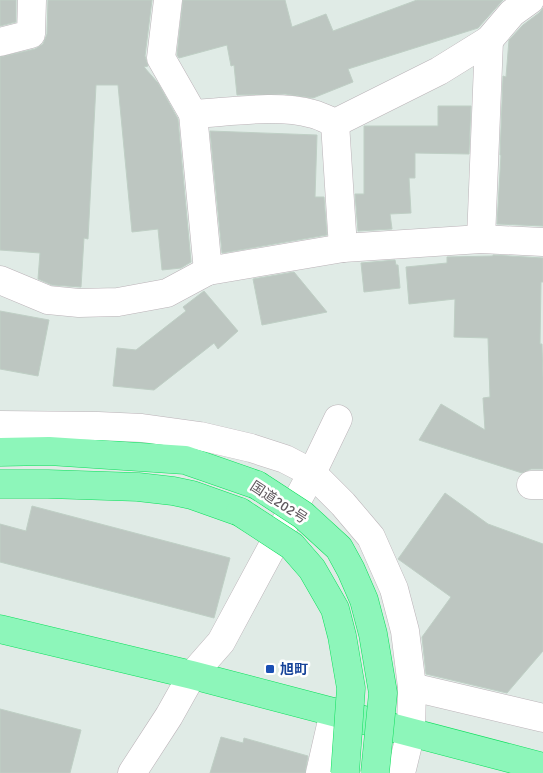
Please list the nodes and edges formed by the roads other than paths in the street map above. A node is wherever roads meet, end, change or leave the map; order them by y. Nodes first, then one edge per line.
1 (32, 0) edge
2 (168, 0) edge
3 (530, 0) edge
4 (489, 40) junction
5 (0, 42) edge
6 (193, 114) junction
7 (335, 123) junction
8 (481, 239) junction
9 (543, 242) edge
10 (343, 248) junction
11 (208, 271) junction
12 (0, 280) edge
13 (338, 419) dead end
14 (0, 425) edge
15 (0, 452) edge
16 (312, 473) junction
17 (0, 484) edge
18 (0, 629) edge
19 (192, 675) junction
20 (412, 687) junction
21 (334, 712) junction
22 (543, 718) edge
23 (411, 732) junction
24 (543, 767) edge
25 (132, 773) edge
26 (320, 773) edge
27 (345, 773) edge
28 (375, 773) edge
29 (400, 773) edge

1 - 5 street
2 - 6 street
3 - 4 street
4 - 7 street
4 - 8 street
6 - 7 street
6 - 11 street
7 - 10 street
8 - 9 street
8 - 10 street
10 - 11 street
11 - 12 street
13 - 16 street
14 - 16 street
15 - 28 highway, 国道202号, bridge
16 - 19 street
16 - 20 street
17 - 27 highway, bridge
18 - 19 highway
19 - 21 highway
19 - 25 street
20 - 22 street
20 - 23 street
21 - 23 highway
21 - 26 street
23 - 24 highway
23 - 29 street

